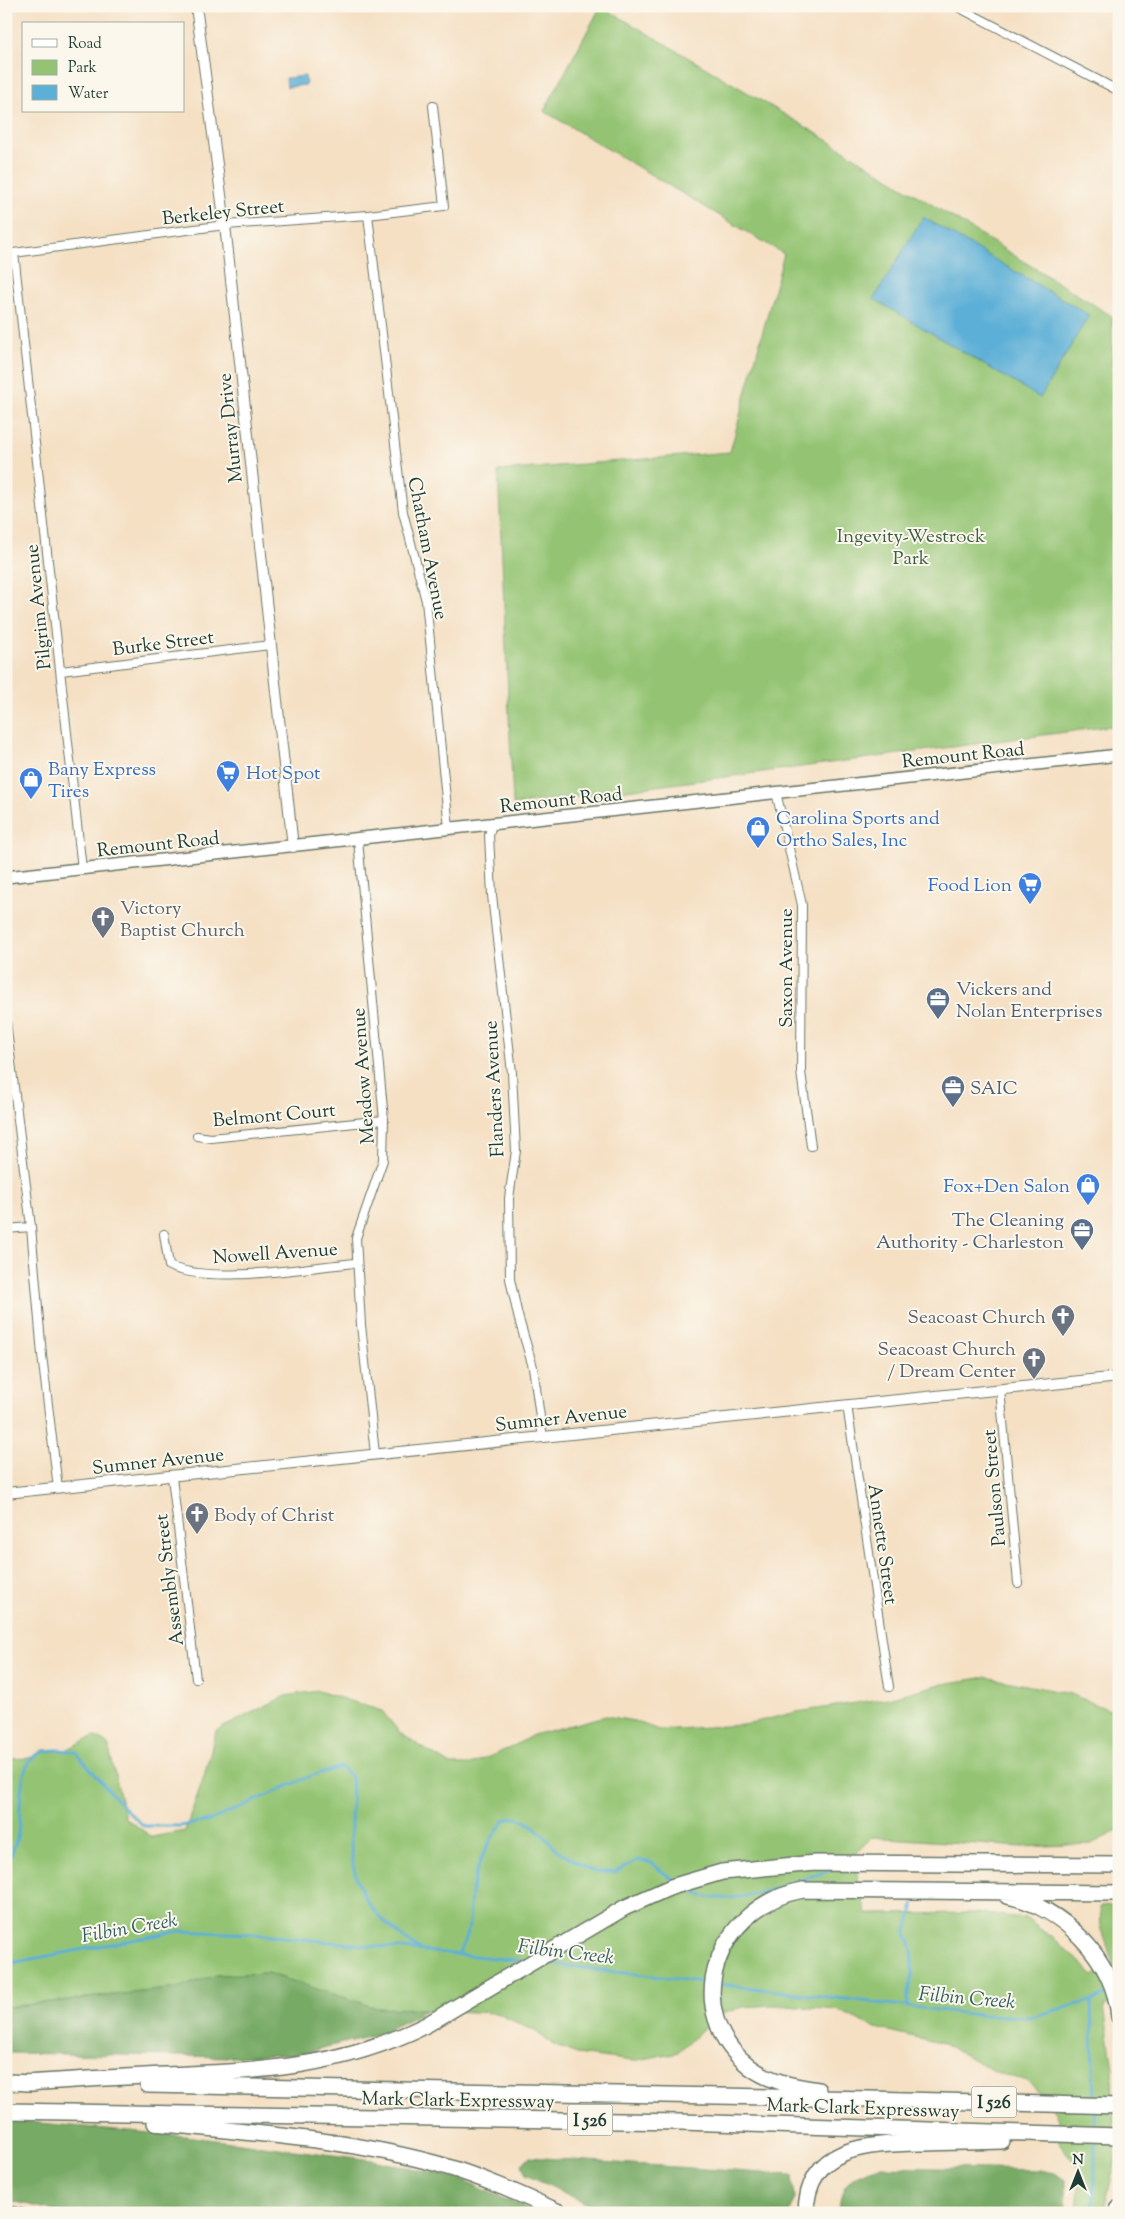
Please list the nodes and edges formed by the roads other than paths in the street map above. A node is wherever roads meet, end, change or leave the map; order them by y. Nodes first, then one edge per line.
1 (196, 6) edge
2 (956, 6) edge
3 (1119, 91) edge
4 (433, 106) dead end
5 (368, 215) junction
6 (225, 225) junction
7 (10, 253) edge
8 (270, 645) junction
9 (61, 671) junction
10 (1119, 755) edge
11 (776, 792) junction
12 (492, 824) junction
13 (450, 828) junction
14 (358, 840) junction
15 (293, 847) junction
16 (82, 869) junction
17 (6, 877) edge
18 (6, 1021) edge
19 (384, 1120) junction
20 (197, 1136) dead end
21 (811, 1146) dead end
22 (31, 1227) junction
23 (6, 1229) edge
24 (164, 1234) dead end
25 (356, 1263) junction
26 (1119, 1377) edge
27 (1000, 1389) junction
28 (847, 1405) junction
29 (543, 1438) junction
30 (375, 1454) junction
31 (172, 1477) junction
32 (58, 1488) junction
33 (6, 1493) edge
34 (1018, 1584) dead end
35 (196, 1679) dead end
36 (889, 1687) dead end
37 (1116, 1863) edge
38 (979, 1890) junction
39 (1096, 1893) junction
40 (1119, 1893) edge
41 (1119, 1897) edge
42 (1118, 2012) edge
43 (6, 2082) edge
44 (25, 2083) junction
45 (868, 2098) junction
46 (1119, 2106) edge
47 (6, 2111) edge
48 (62, 2113) junction
49 (1118, 2136) edge
50 (1119, 2208) edge
51 (561, 2213) edge
52 (806, 2213) edge
53 (1116, 2213) edge

1 - 6 street, Murray Drive
2 - 3 street
4 - 5 street, Berkeley Street
5 - 6 street, Berkeley Street
5 - 13 street, Chatham Avenue
6 - 7 street, Berkeley Street
6 - 8 street, Murray Drive
7 - 9 street, Pilgrim Avenue
8 - 9 street, Burke Street
8 - 15 street, Murray Drive
9 - 16 street, Pilgrim Avenue
10 - 11 main road, Remount Road
11 - 12 main road, Remount Road
11 - 21 street, Saxon Avenue
12 - 13 main road, Remount Road
12 - 29 street, Flanders Avenue
13 - 14 main road, Remount Road
14 - 15 main road, Remount Road
14 - 19 street, Meadow Avenue
15 - 16 main road, Remount Road
16 - 17 main road, Remount Road
18 - 22 street
19 - 20 street, Belmont Court
19 - 25 street, Meadow Avenue
22 - 23 street
22 - 32 street
24 - 25 street, Nowell Avenue
25 - 30 street, Meadow Avenue
26 - 27 street, Sumner Avenue
27 - 28 street, Sumner Avenue
27 - 34 street, Paulson Street
28 - 29 street, Sumner Avenue
28 - 36 street, Annette Street
29 - 30 street, Sumner Avenue
30 - 31 street, Sumner Avenue
31 - 32 street, Sumner Avenue
31 - 35 street, Assembly Street
32 - 33 street, Sumner Avenue
37 - 44 highway
38 - 39 highway
38 - 42 highway
38 - 45 highway
39 - 40 highway
39 - 41 highway
43 - 44 highway, Mark Clark Expressway / I 526
44 - 45 highway, Mark Clark Expressway / I 526
45 - 46 highway, Mark Clark Expressway / I 526
47 - 48 highway, Mark Clark Expressway / I 526
48 - 49 highway, Mark Clark Expressway / I 526
48 - 51 highway
49 - 52 highway
50 - 53 highway

